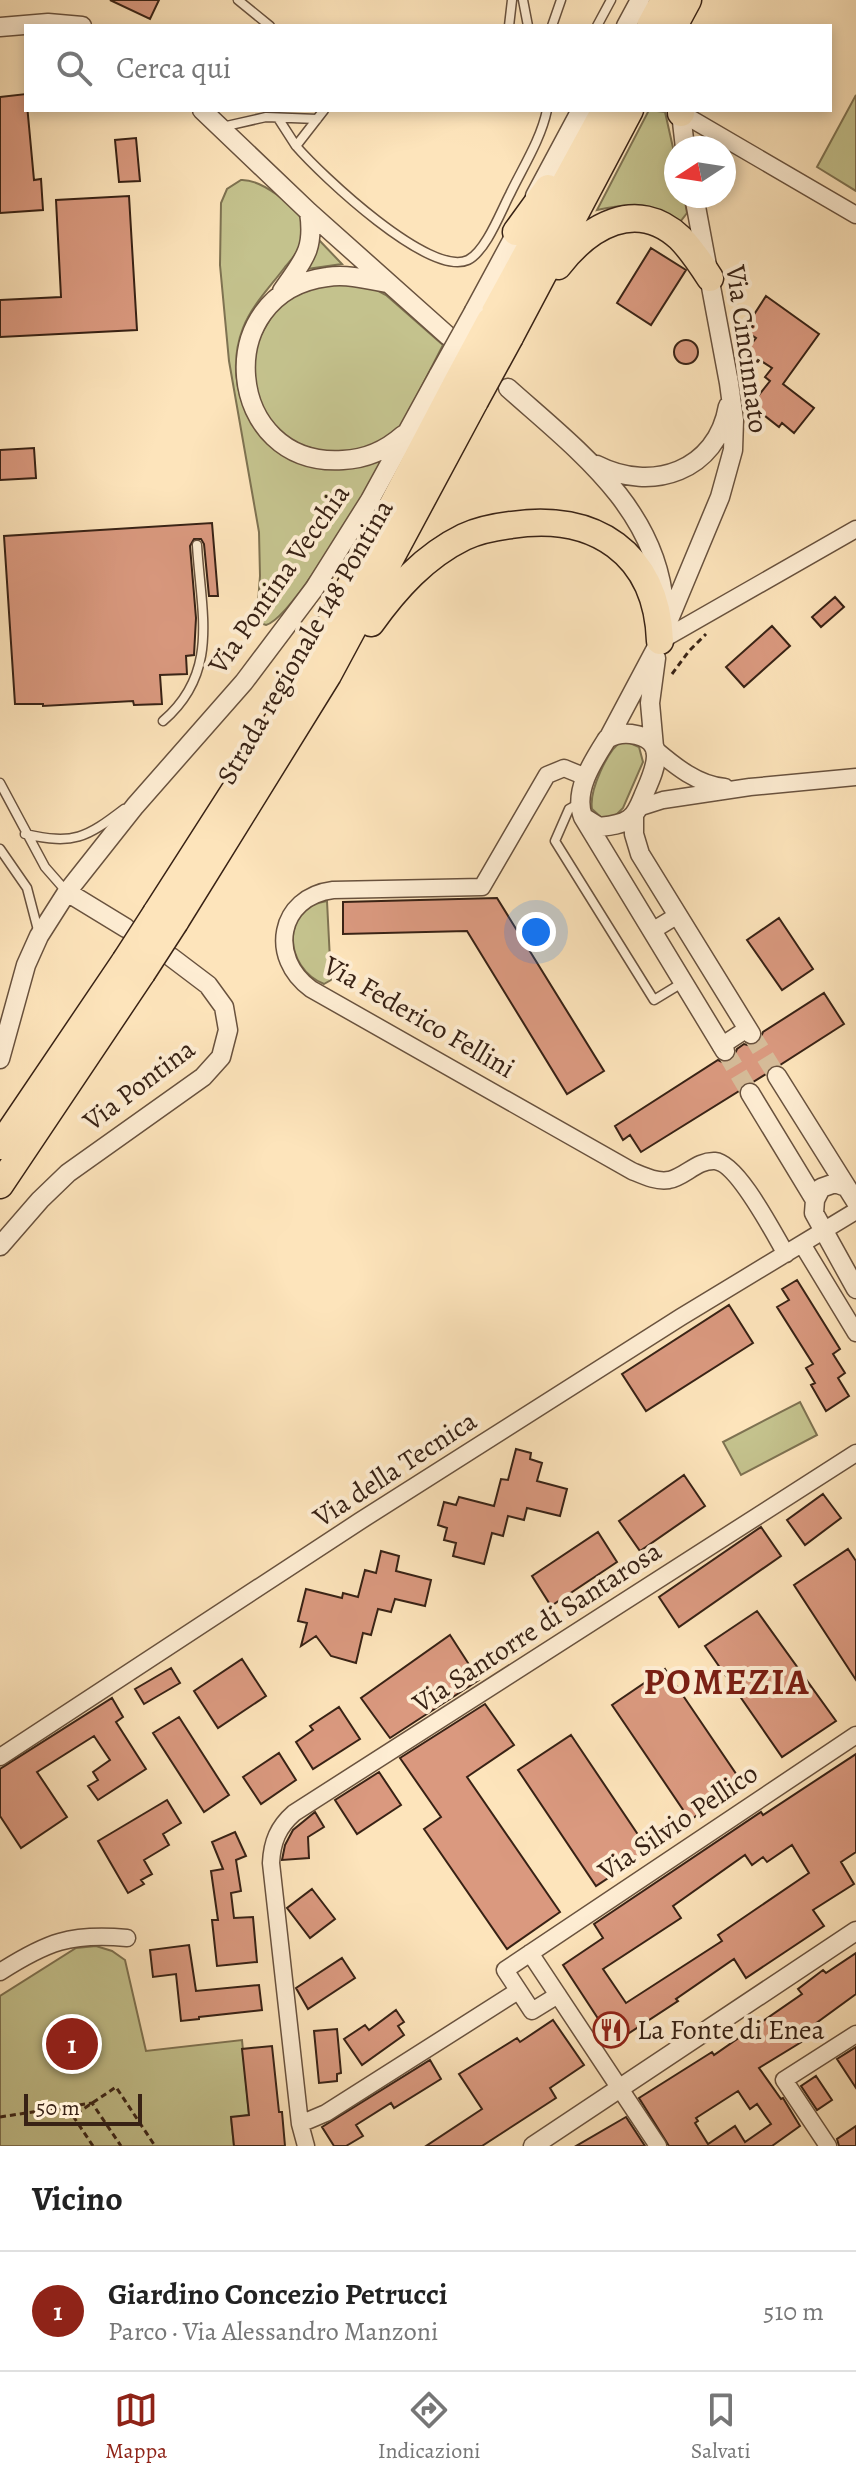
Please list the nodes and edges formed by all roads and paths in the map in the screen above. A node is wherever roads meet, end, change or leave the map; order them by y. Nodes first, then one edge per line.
1 (238, 0) edge
2 (512, 0) edge
3 (523, 0) edge
4 (561, 0) edge
5 (611, 0) edge
6 (640, 0) edge
7 (664, 0) edge
8 (688, 0) edge
9 (702, 0) edge
10 (36, 24) edge
11 (59, 24) edge
12 (268, 24) edge
13 (509, 24) edge
14 (528, 24) edge
15 (553, 24) edge
16 (598, 24) edge
17 (627, 24) edge
18 (651, 24) edge
19 (675, 24) edge
20 (696, 24) edge
21 (24, 25) edge
22 (0, 27) edge
23 (204, 112) edge
24 (322, 112) edge
25 (580, 112) edge
26 (603, 112) edge
27 (603, 112) edge
28 (629, 112) edge
29 (681, 112) edge
30 (545, 113) edge
31 (278, 118) junction
32 (317, 119) junction
33 (221, 127) junction
34 (684, 136) edge
35 (296, 146) junction
36 (696, 208) edge
37 (309, 212) junction
38 (856, 215) edge
39 (516, 232) junction
40 (710, 278) junction
41 (387, 283) junction
42 (281, 293) junction
43 (524, 310) junction
44 (491, 323) junction
45 (448, 336) dead end
46 (729, 383) junction
47 (457, 387) junction
48 (508, 388) dead end
49 (409, 430) junction
50 (589, 460) junction
51 (856, 529) edge
52 (197, 545) dead end
53 (680, 594) junction
54 (706, 624) junction
55 (660, 641) junction
56 (670, 679) dead end
57 (163, 721) dead end
58 (609, 737) junction
59 (655, 748) junction
60 (281, 755) junction
61 (586, 777) junction
62 (856, 777) edge
63 (0, 783) edge
64 (750, 787) junction
65 (150, 789) junction
66 (581, 810) junction
67 (636, 811) junction
68 (25, 834) junction
69 (0, 849) edge
70 (67, 892) junction
71 (678, 915) junction
72 (166, 917) junction
73 (126, 928) dead end
74 (652, 931) junction
75 (39, 936) junction
76 (171, 957) dead end
77 (134, 967) junction
78 (682, 983) junction
79 (749, 1031) joint
80 (723, 1048) joint
81 (0, 1059) edge
82 (777, 1076) tunnel mouth
83 (750, 1093) tunnel mouth
84 (0, 1146) edge
85 (0, 1185) edge
86 (851, 1195) edge
87 (815, 1200) junction
88 (856, 1211) edge
89 (822, 1232) junction
90 (802, 1244) junction
91 (0, 1246) edge
92 (786, 1254) junction
93 (856, 1289) edge
94 (856, 1333) edge
95 (856, 1453) edge
96 (856, 1735) edge
97 (0, 1757) edge
98 (856, 1931) edge
99 (127, 1938) dead end
100 (530, 1953) junction
101 (0, 1972) edge
102 (518, 1991) junction
103 (558, 1995) junction
104 (856, 2034) edge
105 (620, 2089) junction
106 (92, 2103) junction
107 (0, 2117) edge
108 (300, 2124) junction
109 (93, 2146) edge
110 (121, 2146) edge
111 (155, 2146) edge
112 (306, 2146) edge
113 (533, 2146) edge
114 (658, 2146) edge
115 (828, 2146) edge

1 - 12 lane
2 - 13 lane
3 - 14 lane
4 - 15 lane
5 - 16 lane
6 - 17 street
7 - 18 highway
8 - 19 highway
9 - 20 highway
10 - 11 street
21 - 22 street
23 - 33 street
24 - 32 lane
25 - 39 street
26 - 39 highway
27 - 44 highway, Strada regionale 148 Pontina
28 - 43 highway, Strada regionale 148 Pontina
29 - 34 street
29 - 38 street
30 - 35 lane
31 - 32 lane
31 - 33 lane
31 - 35 lane
32 - 35 lane
33 - 37 street
36 - 40 street, Via Cincinnato
37 - 41 street
37 - 42 street
39 - 44 street
40 - 43 highway
40 - 46 street, Via Cincinnato
41 - 42 street
41 - 45 street
42 - 49 street
43 - 44 highway, Strada regionale 148 Pontina
44 - 47 highway, Strada regionale 148 Pontina, bridge
46 - 50 street
46 - 53 street, Via Cincinnato
47 - 49 street, Via Pontina Vecchia
47 - 60 highway, Strada regionale 148 Pontina
47 - 72 highway, Strada regionale 148 Pontina
48 - 50 street
49 - 65 street, Via Pontina Vecchia
50 - 55 street
51 - 54 street
52 - 57 lane
53 - 54 street
53 - 55 street, Via Cincinnato
54 - 55 street
54 - 56 path
55 - 58 street, Via Cincinnato
55 - 59 street, Via Cincinnato
55 - 60 highway
58 - 59 street
58 - 61 street
59 - 64 street
59 - 67 street
60 - 72 highway, Strada regionale 148 Pontina
61 - 66 street
61 - 92 street, Via Federico Fellini
62 - 64 street
63 - 68 lane
64 - 67 street
65 - 68 lane
65 - 70 street, Via Pontina Vecchia
66 - 67 street
66 - 74 street
66 - 78 lane
67 - 71 street
68 - 70 lane
69 - 75 lane
70 - 73 street
70 - 75 street, Via Pontina Vecchia
71 - 74 street
71 - 79 street
72 - 77 highway, Strada regionale 148 Pontina, bridge
74 - 78 street
75 - 81 street, Via Pontina Vecchia
76 - 91 street, Via Pontina
77 - 84 highway
77 - 85 highway, Strada regionale 148 Pontina
78 - 80 street
79 - 80 street
82 - 86 street
83 - 87 street
86 - 87 street
87 - 89 street
88 - 89 street, Via della Tecnica
89 - 90 street, Via della Tecnica
89 - 93 street
90 - 92 street, Via della Tecnica
90 - 94 street
92 - 97 street, Via della Tecnica
95 - 108 street, Via Santorre di Santarosa
96 - 100 street, Via Silvio Pellico
98 - 105 street
99 - 101 street
100 - 102 street, Via Silvio Pellico
100 - 103 street
102 - 103 street
102 - 108 street
103 - 105 street
104 - 115 street
105 - 113 street
105 - 114 street
106 - 107 path
106 - 109 path
106 - 110 path
106 - 111 path
108 - 112 street

